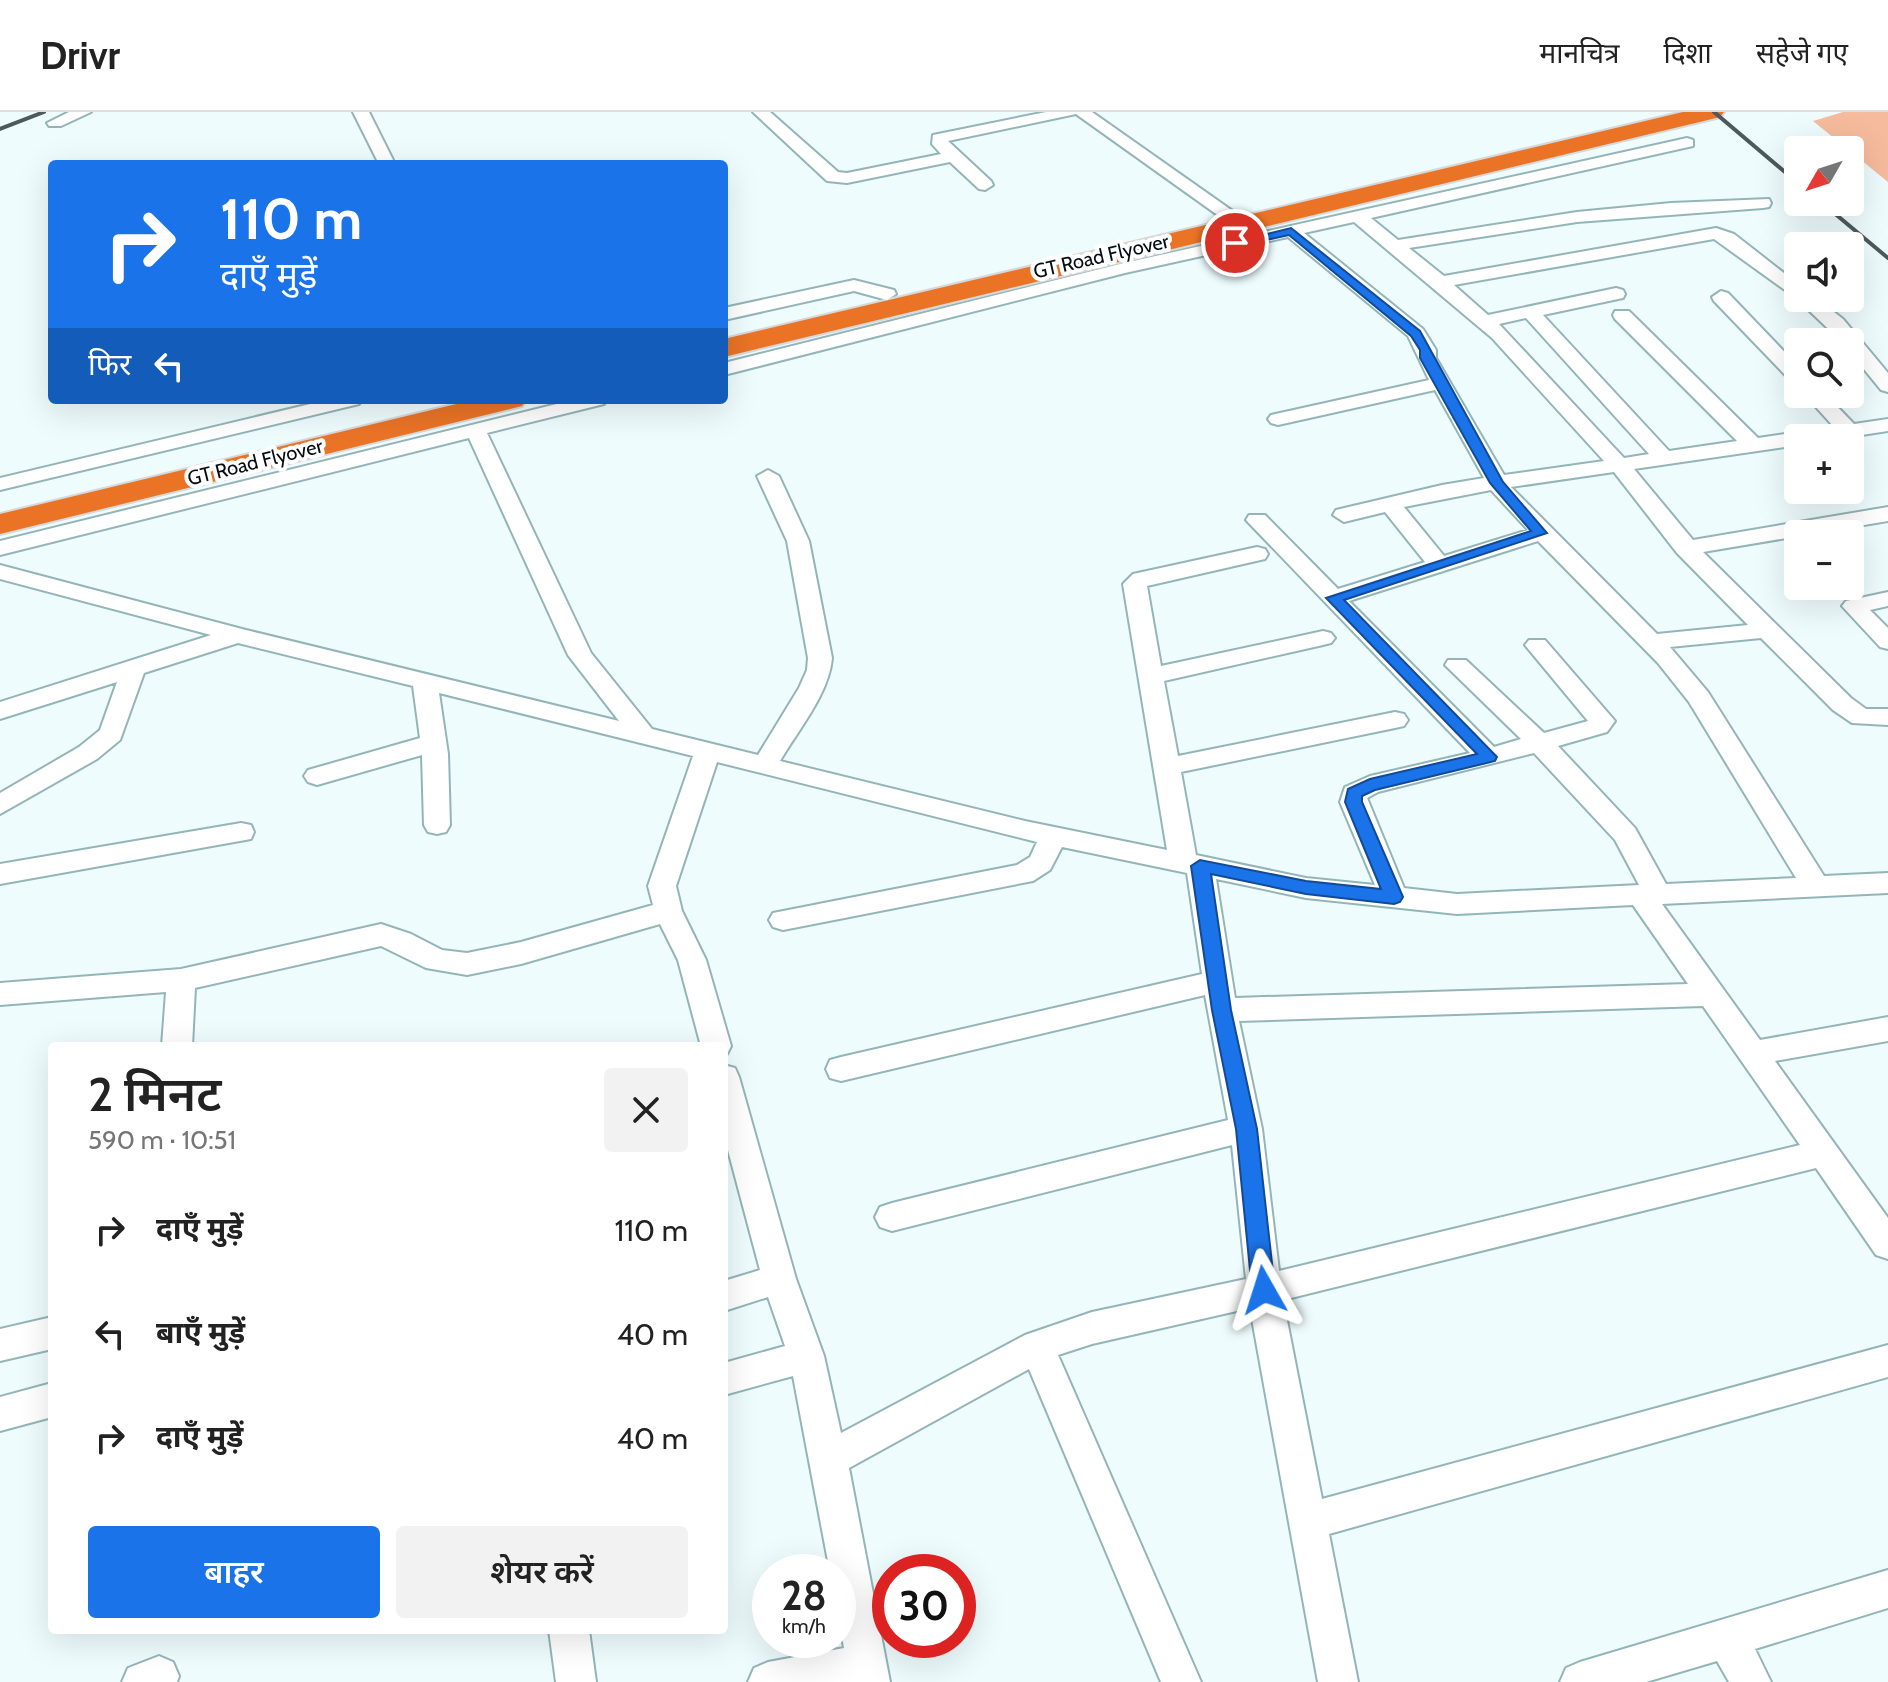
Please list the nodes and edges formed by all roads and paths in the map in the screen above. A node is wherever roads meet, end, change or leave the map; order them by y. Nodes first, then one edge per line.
1 (83, 112) edge
2 (361, 112) edge
3 (761, 112) edge
4 (1069, 112) edge
5 (1082, 112) edge
6 (1638, 112) edge
7 (1712, 112) edge
8 (55, 123) dead end
9 (1687, 143) dead end
10 (953, 156) junction
11 (381, 160) edge
12 (985, 185) dead end
13 (1763, 203) dead end
14 (1225, 212) junction
15 (1358, 217) junction
16 (1291, 231) junction
17 (1394, 246) junction
18 (1440, 282) junction
19 (1784, 282) edge
20 (1616, 294) dead end
21 (1721, 297) dead end
22 (902, 307) junction
23 (1530, 312) junction
24 (1822, 312) edge
25 (728, 313) edge
26 (1622, 315) dead end
27 (1486, 321) junction
28 (728, 332) edge
29 (728, 347) edge
30 (1784, 362) edge
31 (728, 368) edge
32 (1441, 383) junction
33 (1888, 386) edge
34 (339, 404) edge
35 (426, 404) edge
36 (491, 404) edge
37 (581, 404) edge
38 (1827, 408) edge
39 (1278, 419) dead end
40 (1842, 424) edge
41 (1887, 426) edge
42 (1864, 428) edge
43 (476, 431) junction
44 (1784, 440) edge
45 (1753, 445) junction
46 (1664, 458) junction
47 (1620, 466) junction
48 (768, 476) dead end
49 (1497, 483) junction
50 (15, 501) edge
51 (1389, 503) junction
52 (1888, 514) edge
53 (1344, 515) dead end
54 (1257, 520) dead end
55 (0, 524) edge
56 (1540, 533) junction
57 (0, 548) edge
58 (1685, 548) junction
59 (1257, 554) dead end
60 (1440, 565) junction
61 (0, 572) edge
62 (1334, 598) junction
63 (1888, 599) edge
64 (1767, 630) junction
65 (237, 635) junction
66 (1323, 638) dead end
67 (1652, 642) junction
68 (1888, 642) edge
69 (1537, 645) dead end
70 (1457, 665) dead end
71 (134, 667) junction
72 (1153, 676) junction
73 (425, 681) junction
74 (0, 711) edge
75 (1888, 717) edge
76 (1395, 720) dead end
77 (642, 734) junction
78 (433, 743) junction
79 (1540, 743) junction
80 (708, 751) junction
81 (1489, 757) junction
82 (765, 765) junction
83 (1165, 767) junction
84 (317, 776) dead end
85 (0, 800) edge
86 (437, 825) dead end
87 (241, 832) dead end
88 (1052, 835) junction
89 (1192, 864) junction
90 (0, 874) edge
91 (1888, 883) edge
92 (1815, 885) junction
93 (1650, 895) junction
94 (1394, 897) junction
95 (668, 911) junction
96 (783, 920) dead end
97 (181, 980) junction
98 (0, 994) edge
99 (1712, 994) junction
100 (1220, 996) junction
101 (1888, 1029) edge
102 (177, 1042) edge
103 (715, 1042) edge
104 (1752, 1053) junction
105 (841, 1069) dead end
106 (728, 1092) edge
107 (1246, 1129) junction
108 (1822, 1153) junction
109 (1878, 1214) edge
110 (892, 1217) dead end
111 (1888, 1245) edge
112 (779, 1279) junction
113 (1264, 1290) junction
114 (728, 1295) edge
115 (48, 1334) edge
116 (0, 1345) edge
117 (1037, 1346) junction
118 (806, 1356) junction
119 (1888, 1361) edge
120 (728, 1378) edge
121 (48, 1401) edge
122 (0, 1414) edge
123 (829, 1459) junction
124 (1306, 1522) junction
125 (1888, 1589) edge
126 (570, 1634) edge
127 (1725, 1636) junction
128 (868, 1673) edge
129 (576, 1682) edge
130 (768, 1682) edge
131 (1181, 1682) edge
132 (1338, 1682) edge
133 (1580, 1682) edge
134 (1751, 1682) edge

1 - 8 street
2 - 11 street
3 - 10 street
4 - 10 street
5 - 14 street
6 - 14 highway, GT Road Flyover
7 - 22 highway, GT Road Flyover
9 - 15 street
10 - 12 street
13 - 17 street
14 - 22 highway, GT Road Flyover
15 - 16 street
15 - 17 street
16 - 22 street
16 - 32 street
17 - 18 street
18 - 19 street
18 - 27 street
20 - 23 street
21 - 30 street
22 - 25 street
22 - 28 highway, GT Road Flyover
22 - 29 highway, GT Road Flyover
22 - 31 street
23 - 27 street
23 - 46 street
24 - 33 street
26 - 45 street
27 - 47 street
32 - 39 street
32 - 49 street
34 - 50 street
35 - 50 highway, GT Road Flyover
36 - 50 highway, GT Road Flyover
37 - 43 street
38 - 40 street
41 - 42 street
43 - 57 street
43 - 77 street
44 - 45 street
45 - 46 street
46 - 47 street
47 - 49 street
47 - 58 street
48 - 82 street
49 - 51 street
49 - 56 street
50 - 55 highway, GT Road Flyover
51 - 53 street
51 - 60 street
52 - 58 street
54 - 62 street
56 - 60 street
56 - 67 street
58 - 64 street
59 - 72 street
60 - 62 street
61 - 65 street
62 - 81 street
63 - 68 street
64 - 67 street
64 - 75 street
65 - 71 street
65 - 73 street
66 - 72 street
67 - 92 street
69 - 79 street
70 - 79 street
71 - 74 street
71 - 85 street
72 - 83 street
73 - 77 street
73 - 78 street
76 - 83 street
77 - 80 street
78 - 84 street
78 - 86 street
79 - 81 street
79 - 93 street
80 - 82 street
80 - 95 street
81 - 94 street
82 - 88 street
83 - 89 street
87 - 90 street
88 - 89 street
88 - 96 street
89 - 94 street
89 - 100 street
91 - 92 street
92 - 93 street
93 - 94 street
93 - 99 street
95 - 97 street
95 - 103 street
97 - 98 street
97 - 102 street
99 - 100 street
99 - 104 street
100 - 105 street
100 - 107 street
101 - 104 street
104 - 108 street
106 - 112 street
107 - 110 street
107 - 113 street
108 - 109 street
108 - 113 street
109 - 111 street
112 - 114 street
112 - 118 street
113 - 117 street
113 - 124 street
115 - 116 street
117 - 123 street
117 - 131 street
118 - 120 street
118 - 123 street
119 - 124 street
121 - 122 street
123 - 128 street
124 - 132 street
125 - 127 street
126 - 129 street
127 - 133 street
127 - 134 street
128 - 130 street

